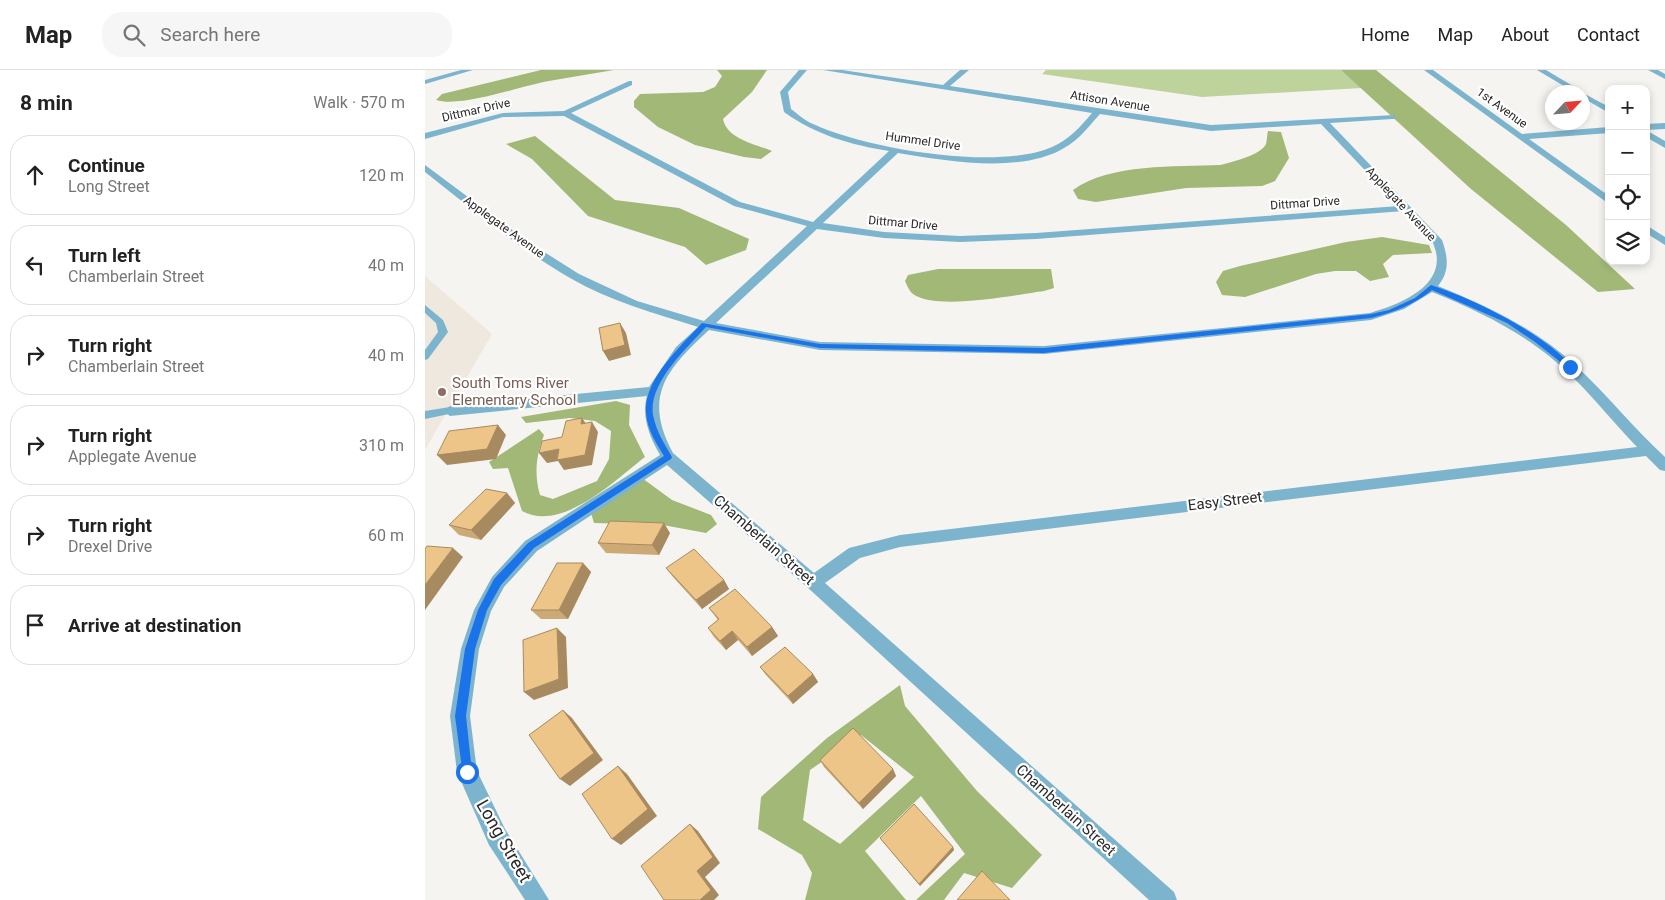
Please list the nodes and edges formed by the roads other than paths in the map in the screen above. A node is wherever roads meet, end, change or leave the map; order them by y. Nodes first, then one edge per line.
1 (469, 70) edge
2 (803, 70) edge
3 (827, 70) edge
4 (965, 70) edge
5 (1428, 70) edge
6 (1541, 70) edge
7 (1652, 70) edge
8 (1665, 77) edge
9 (425, 82) edge
10 (629, 83) dead end
11 (1567, 85) edge
12 (946, 86) junction
13 (1590, 99) edge
14 (1605, 109) edge
15 (1099, 110) junction
16 (565, 112) junction
17 (1392, 117) dead end
18 (1324, 122) junction
19 (1665, 126) edge
20 (1650, 127) edge
21 (1605, 130) edge
22 (425, 136) edge
23 (1650, 136) edge
24 (1521, 137) junction
25 (1665, 145) edge
26 (895, 151) junction
27 (425, 168) edge
28 (1605, 198) edge
29 (1407, 208) junction
30 (814, 225) junction
31 (1650, 230) edge
32 (1665, 230) edge
33 (1650, 231) edge
34 (1665, 242) edge
35 (1431, 287) junction
36 (425, 308) edge
37 (705, 324) junction
38 (425, 357) edge
39 (653, 391) junction
40 (450, 411) joint
41 (425, 415) edge
42 (1648, 450) junction
43 (668, 457) junction
44 (1665, 466) edge
45 (813, 582) junction
46 (538, 900) edge
47 (1166, 900) edge

1 - 9 street
2 - 26 street, Hummel Drive
3 - 12 street, Attison Avenue
4 - 12 street
5 - 24 street, 1st Avenue
6 - 11 street
7 - 8 street
10 - 16 street
12 - 15 street, Attison Avenue
13 - 14 street
15 - 18 street, Attison Avenue
15 - 26 street, Hummel Drive
16 - 22 street, Dittmar Drive
16 - 30 street, Dittmar Drive
17 - 18 street, Attison Avenue
18 - 29 street, Applegate Avenue
19 - 20 street
21 - 24 street
23 - 25 street
24 - 28 street, 1st Avenue
26 - 30 street, Chamberlain Street
27 - 37 street, Applegate Avenue
29 - 30 street, Dittmar Drive
29 - 35 street, Applegate Avenue
30 - 37 street, Chamberlain Street
31 - 32 street
33 - 34 street
35 - 37 street, Applegate Avenue
35 - 42 street
36 - 38 lane
37 - 39 street, Chamberlain Street
39 - 40 street
39 - 43 street, Chamberlain Street
40 - 41 lane
42 - 44 street
42 - 45 street, Easy Street
43 - 45 street, Chamberlain Street
43 - 46 street, Long Street
45 - 47 street, Chamberlain Street

